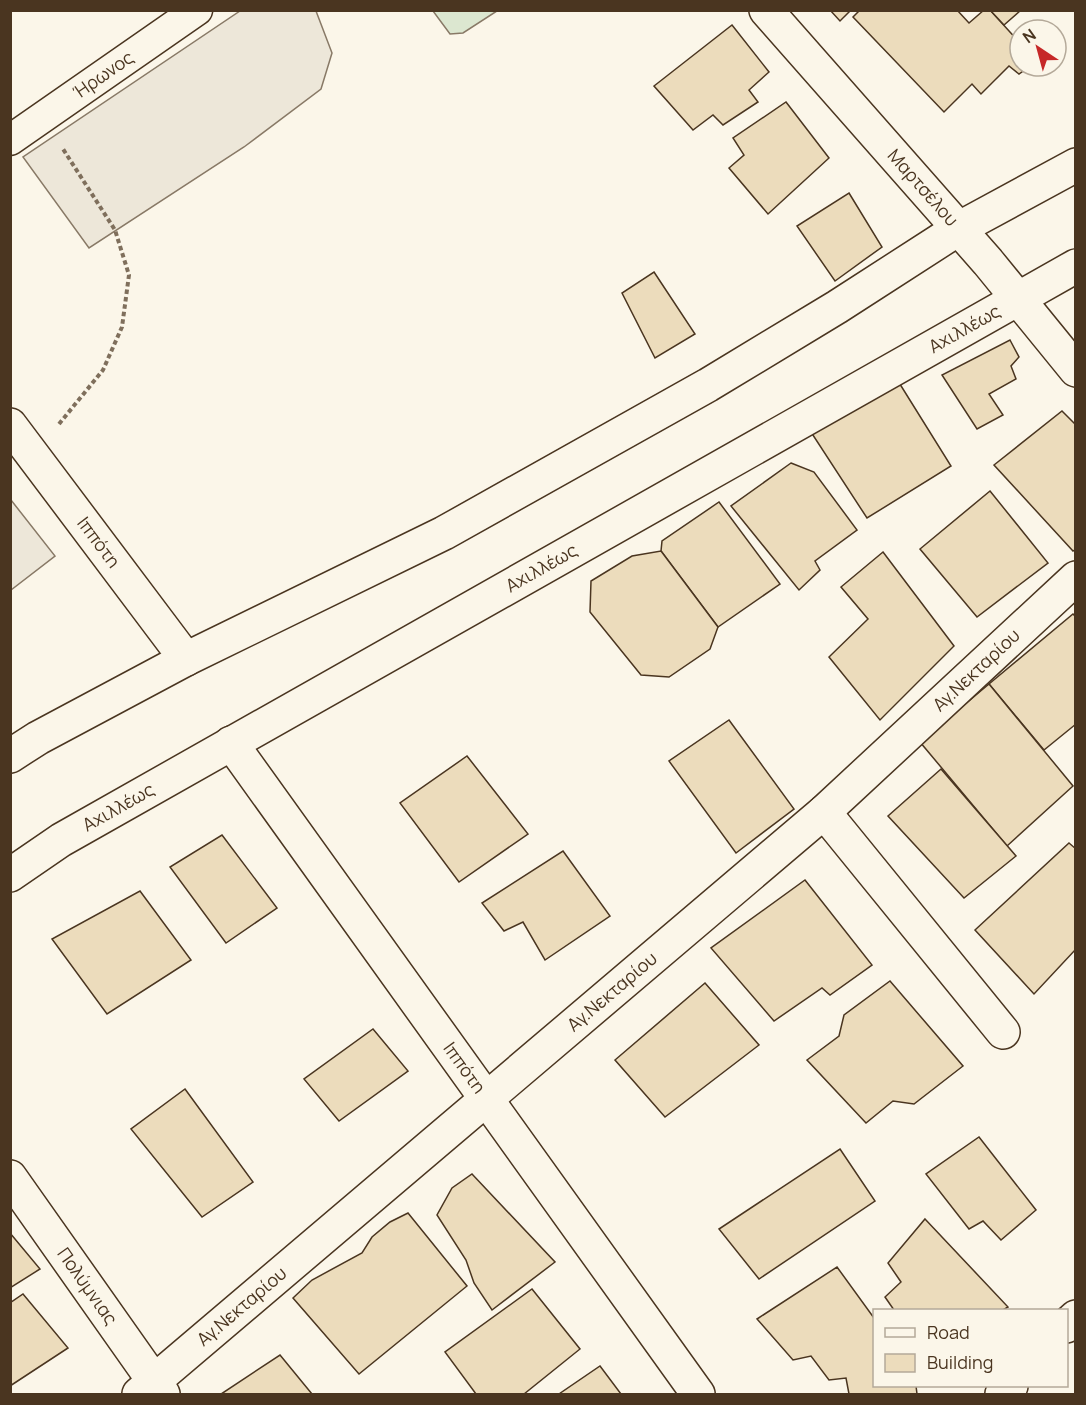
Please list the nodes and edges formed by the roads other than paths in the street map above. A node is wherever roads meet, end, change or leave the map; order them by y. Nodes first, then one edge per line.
1 (197, 10) edge
2 (766, 10) edge
3 (10, 140) edge
4 (1076, 165) edge
5 (957, 229) junction
6 (1076, 266) edge
7 (1017, 299) junction
8 (1076, 370) edge
9 (10, 425) edge
10 (1076, 578) edge
11 (186, 659) junction
12 (231, 743) junction
13 (10, 756) edge
14 (824, 812) junction
15 (10, 875) edge
16 (1003, 1032) dead end
17 (484, 1099) junction
18 (10, 1177) edge
19 (152, 1391) edge
20 (698, 1395) edge

1 - 3 street, Ήρωνος
2 - 5 street, Μαρτσέλου
4 - 5 street
5 - 7 street, Μαρτσέλου
5 - 11 street
6 - 7 street, Αχιλλέως
7 - 8 street, Μαρτσέλου
7 - 12 street, Αχιλλέως
9 - 11 street, Ιππότη
10 - 14 street, Αγ.Νεκταρίου
11 - 13 street
12 - 15 street, Αχιλλέως
12 - 17 street, Ιππότη
14 - 16 street
14 - 17 street, Αγ.Νεκταρίου
17 - 19 street, Αγ.Νεκταρίου
17 - 20 street, Ιππότη
18 - 19 street, Πολύμνιας

